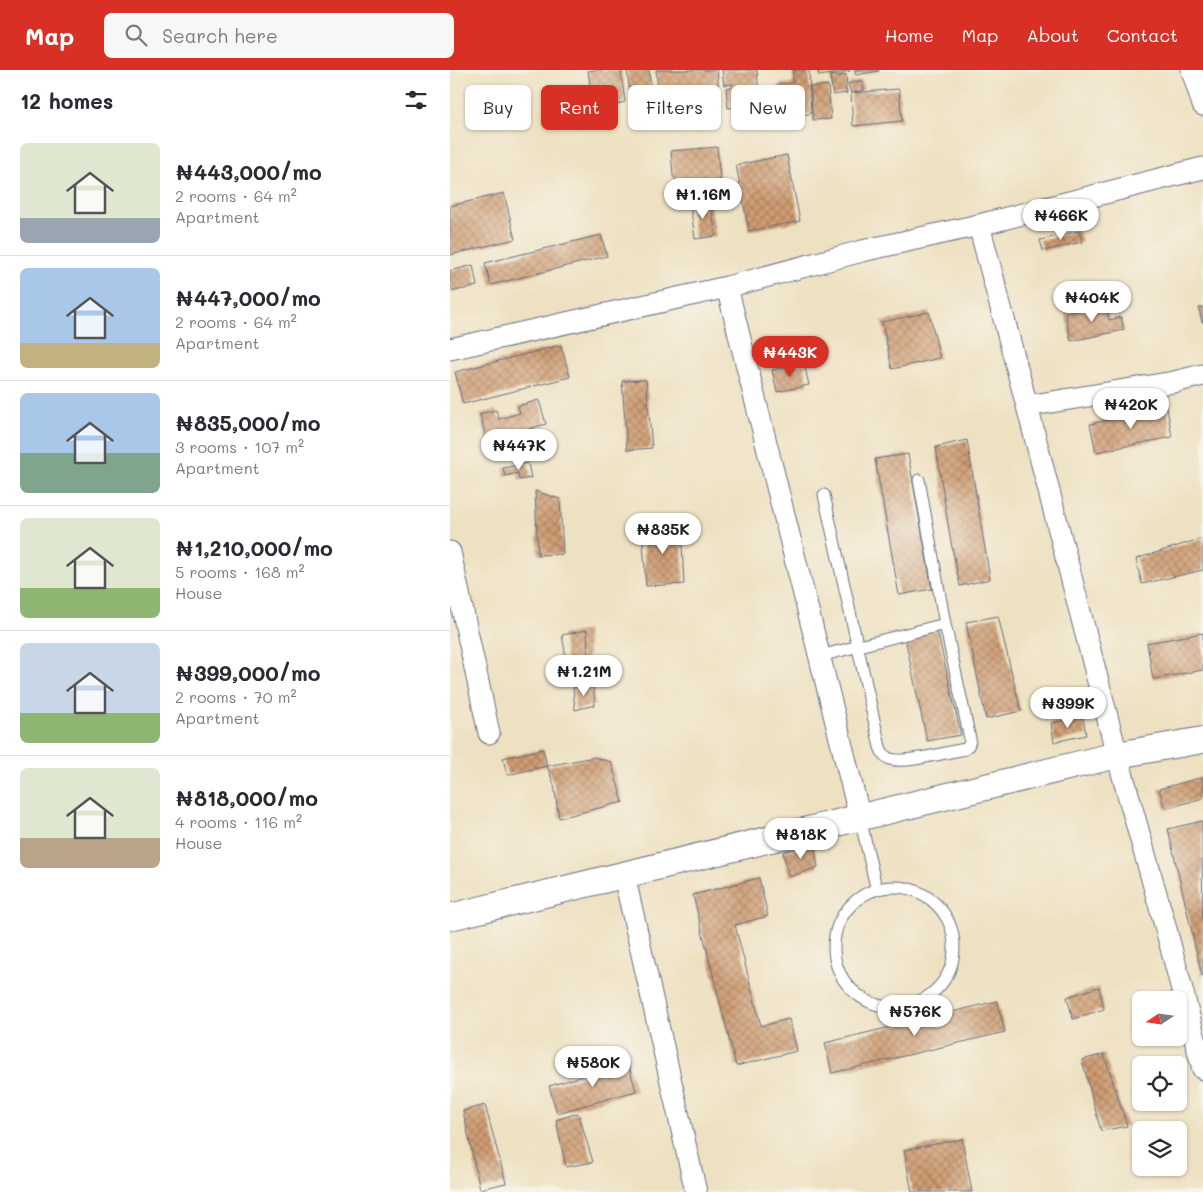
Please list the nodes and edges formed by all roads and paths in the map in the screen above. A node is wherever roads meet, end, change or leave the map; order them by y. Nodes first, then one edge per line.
1 (1192, 70) edge
2 (1203, 105) edge
3 (1203, 168) edge
4 (979, 225) junction
5 (727, 287) junction
6 (450, 349) edge
7 (1203, 375) edge
8 (1027, 406) junction
9 (919, 480) dead end
10 (824, 495) dead end
11 (450, 552) edge
12 (945, 624) junction
13 (857, 647) junction
14 (820, 656) junction
15 (488, 733) dead end
16 (1203, 740) edge
17 (1116, 755) junction
18 (860, 818) junction
19 (624, 876) junction
20 (876, 886) junction
21 (450, 917) edge
22 (1203, 1069) edge
23 (696, 1192) edge

1 - 2 street
3 - 4 street
4 - 5 street
4 - 8 street
5 - 6 street
5 - 14 street
7 - 8 street
8 - 17 street
9 - 12 lane
10 - 13 lane
11 - 15 street
12 - 13 lane
12 - 13 lane
13 - 14 lane
14 - 18 street
16 - 17 street
17 - 18 street
17 - 22 street
18 - 19 street
18 - 20 lane
19 - 21 street
19 - 23 street
20 - 20 lane

